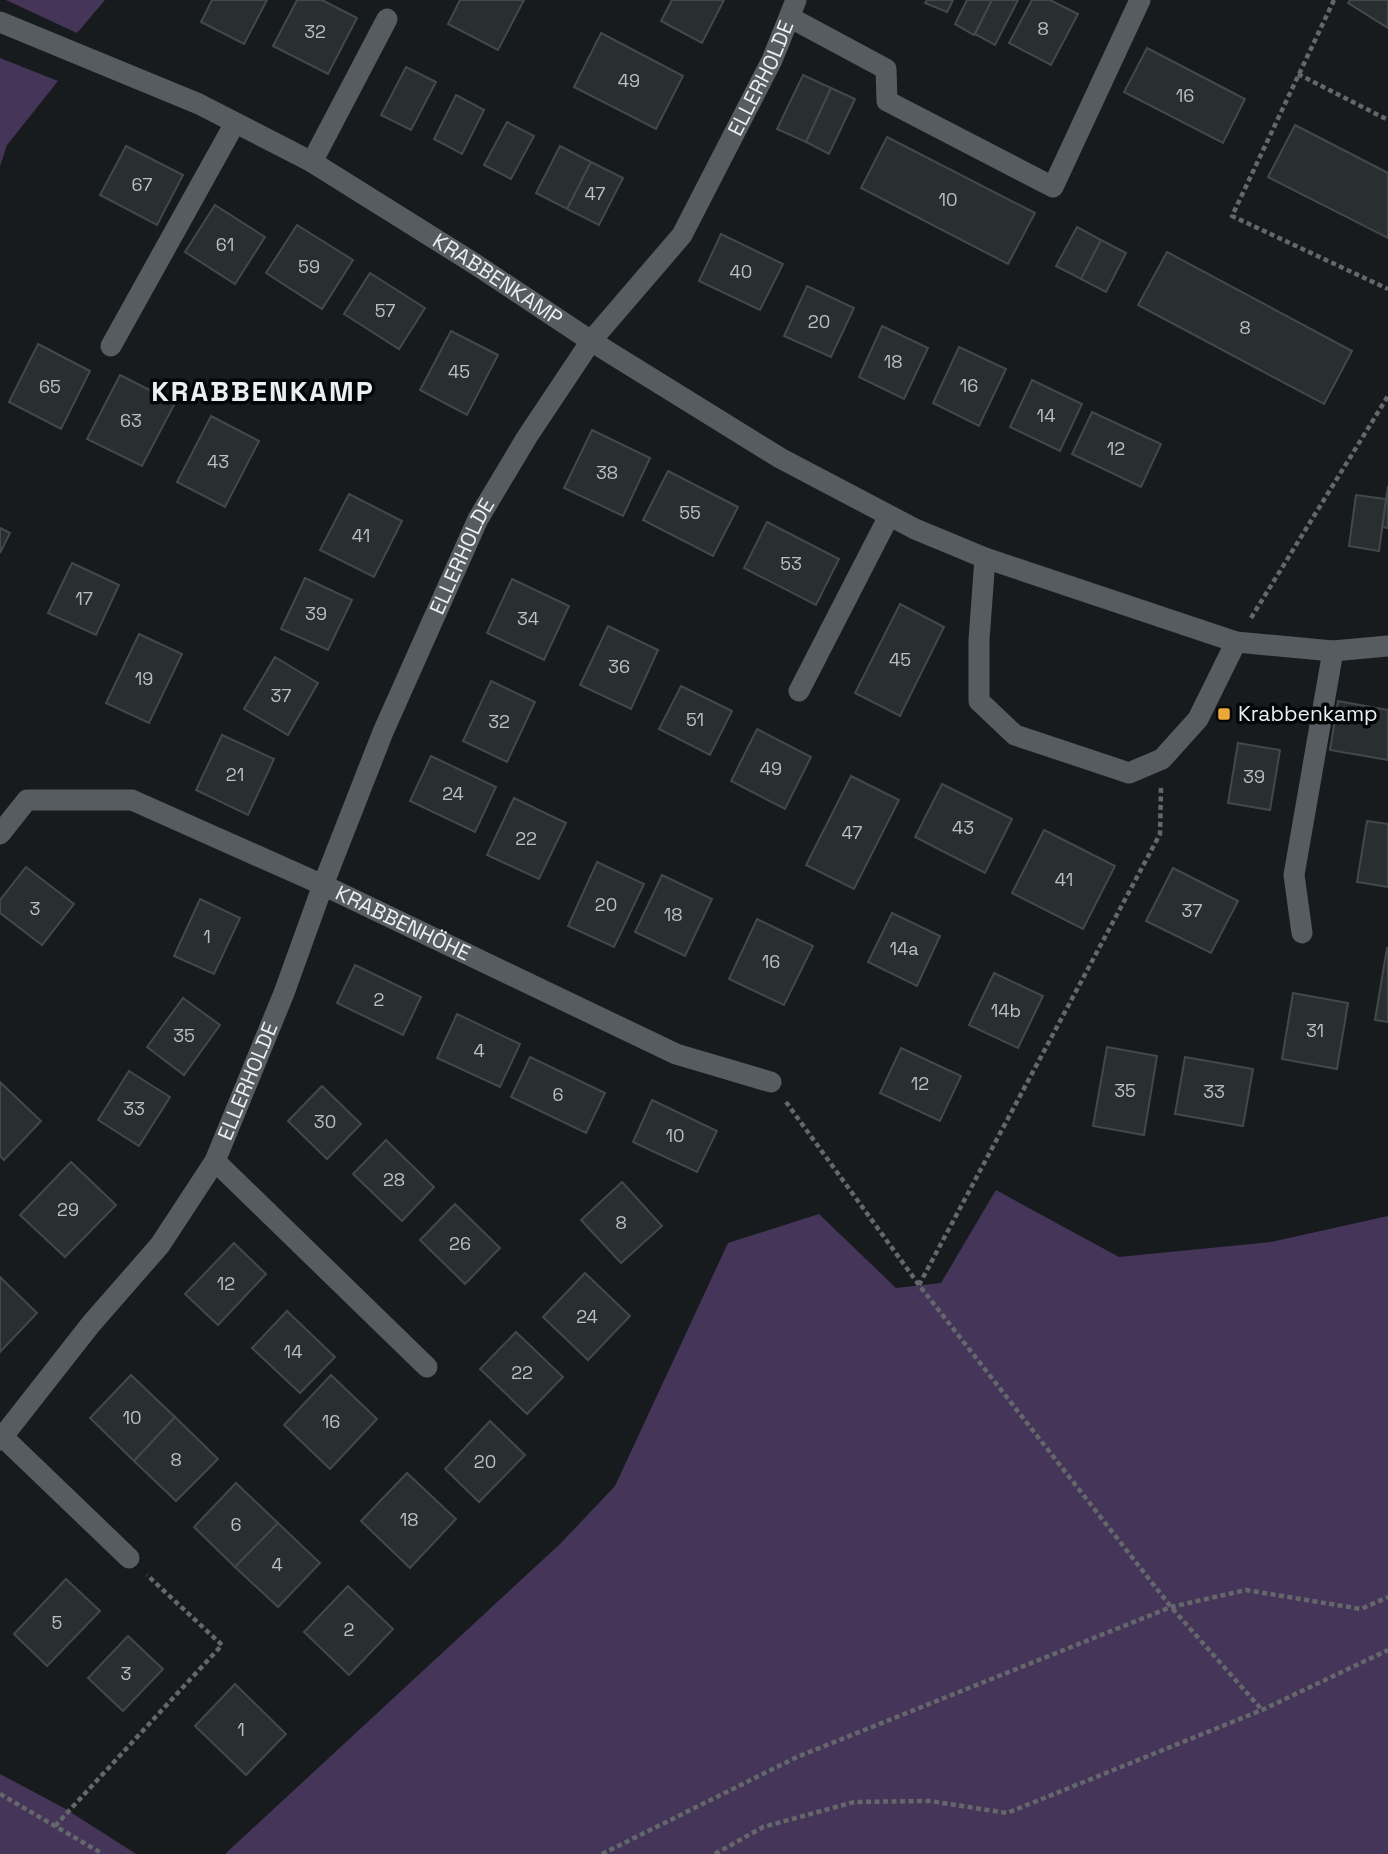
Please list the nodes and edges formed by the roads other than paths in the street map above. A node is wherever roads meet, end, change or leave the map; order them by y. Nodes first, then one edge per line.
1 (1140, 0) edge
2 (794, 9) edge
3 (387, 19) dead end
4 (0, 22) edge
5 (235, 123) junction
6 (312, 162) junction
7 (591, 341) junction
8 (111, 346) dead end
9 (889, 516) junction
10 (985, 558) junction
11 (1236, 642) junction
12 (1388, 646) edge
13 (1333, 651) junction
14 (799, 691) dead end
15 (0, 834) edge
16 (323, 884) junction
17 (1303, 933) dead end
18 (771, 1082) road end
19 (215, 1161) junction
20 (427, 1367) dead end
21 (1, 1438) edge
22 (129, 1558) road end

1 - 2 street
2 - 7 street, ELLERHOLDE
3 - 6 street
4 - 5 street, KRABBENKAMP
5 - 6 street, KRABBENKAMP
5 - 8 street
6 - 7 street, KRABBENKAMP
7 - 9 street, KRABBENKAMP
7 - 16 street, ELLERHOLDE
9 - 10 street, KRABBENKAMP
9 - 14 street
10 - 11 street, KRABBENKAMP
10 - 11 street
11 - 13 street, KRABBENKAMP
12 - 13 street, KRABBENKAMP
13 - 17 street
15 - 16 street, KRABBENHÖHE
16 - 18 street, KRABBENHÖHE
16 - 19 street, ELLERHOLDE
19 - 20 street, ELLERHOLDE
19 - 21 street, ELLERHOLDE
21 - 22 street, ELLERHOLDE

